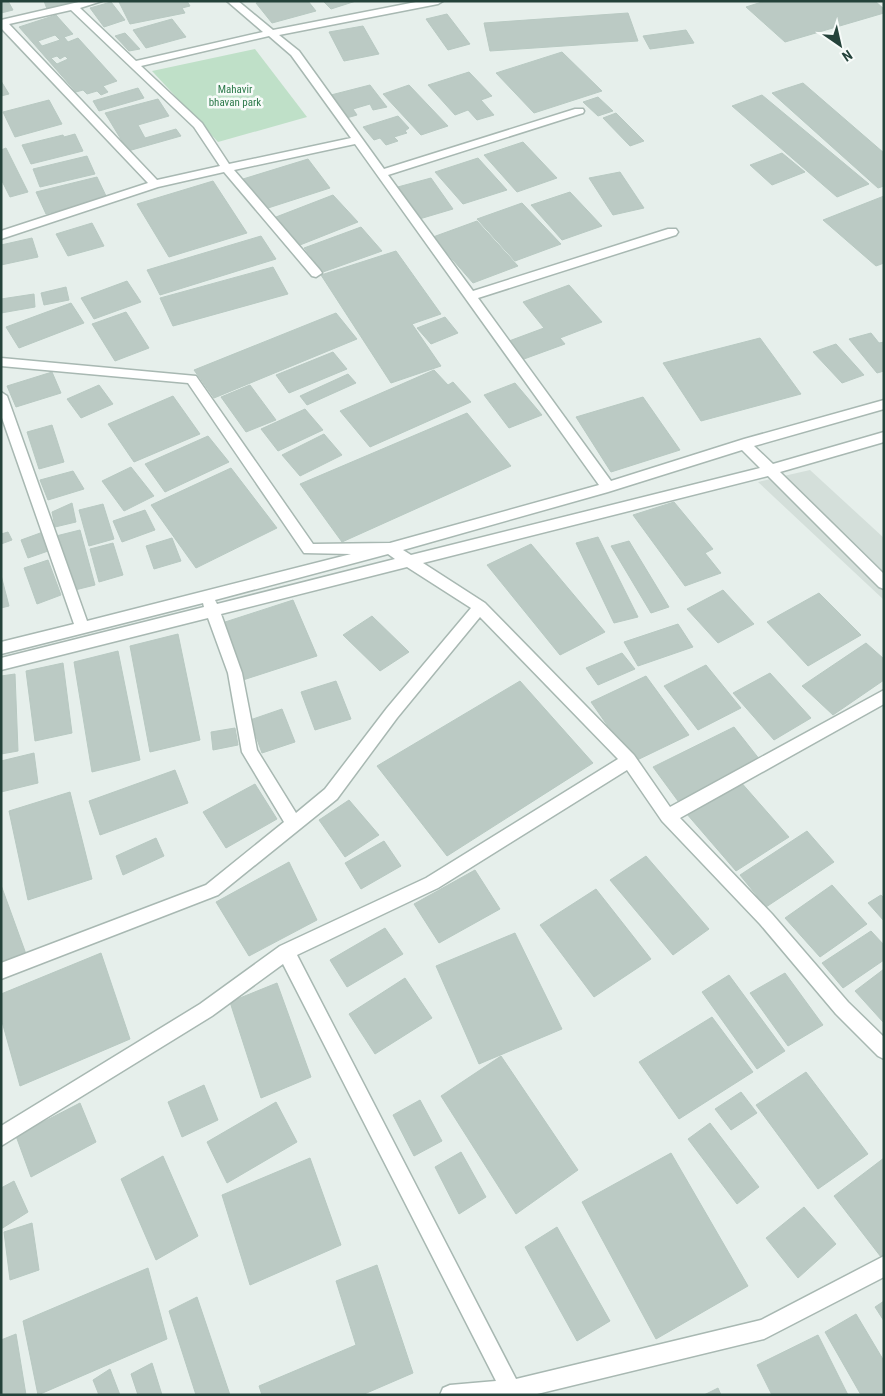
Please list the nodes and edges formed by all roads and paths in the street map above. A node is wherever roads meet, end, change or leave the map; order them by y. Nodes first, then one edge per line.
1 (97, 1) edge
2 (232, 1) edge
3 (438, 1) edge
4 (73, 7) junction
5 (2, 23) edge
6 (271, 33) junction
7 (134, 64) junction
8 (579, 111) dead end
9 (357, 140) junction
10 (227, 169) junction
11 (382, 173) junction
12 (155, 184) junction
13 (672, 232) dead end
14 (1, 235) edge
15 (316, 273) dead end
16 (471, 296) junction
17 (1, 362) edge
18 (1, 396) edge
19 (884, 404) edge
20 (884, 437) edge
21 (744, 444) junction
22 (770, 470) junction
23 (608, 487) junction
24 (389, 548) junction
25 (409, 561) junction
26 (884, 583) edge
27 (207, 596) junction
28 (480, 607) junction
29 (213, 611) junction
30 (83, 628) junction
31 (1, 648) edge
32 (1, 664) edge
33 (884, 696) edge
34 (629, 760) junction
35 (668, 816) junction
36 (294, 824) junction
37 (286, 952) junction
38 (1, 971) edge
39 (884, 1050) edge
40 (1, 1137) edge
41 (884, 1266) edge
42 (511, 1390) junction
43 (450, 1395) edge

1 - 4 street
2 - 6 street
3 - 6 street
4 - 5 street
4 - 7 street
5 - 12 street
6 - 7 street
6 - 9 street
7 - 10 street
8 - 11 street
9 - 10 street
9 - 11 street
10 - 12 street
10 - 15 street
11 - 16 street
12 - 14 street
13 - 16 street
16 - 23 street
17 - 24 street
18 - 30 street
19 - 21 street
20 - 22 street
21 - 22 street
21 - 23 street
22 - 25 street
22 - 26 street
23 - 24 street
24 - 25 street
24 - 27 street
25 - 28 street
25 - 29 street
27 - 29 street
27 - 30 street
28 - 34 street
28 - 36 street
29 - 32 street
29 - 36 street
30 - 31 street
33 - 35 street
34 - 35 street
34 - 37 street
35 - 39 street
36 - 38 street
37 - 40 street
37 - 42 street
41 - 42 street
42 - 43 street

